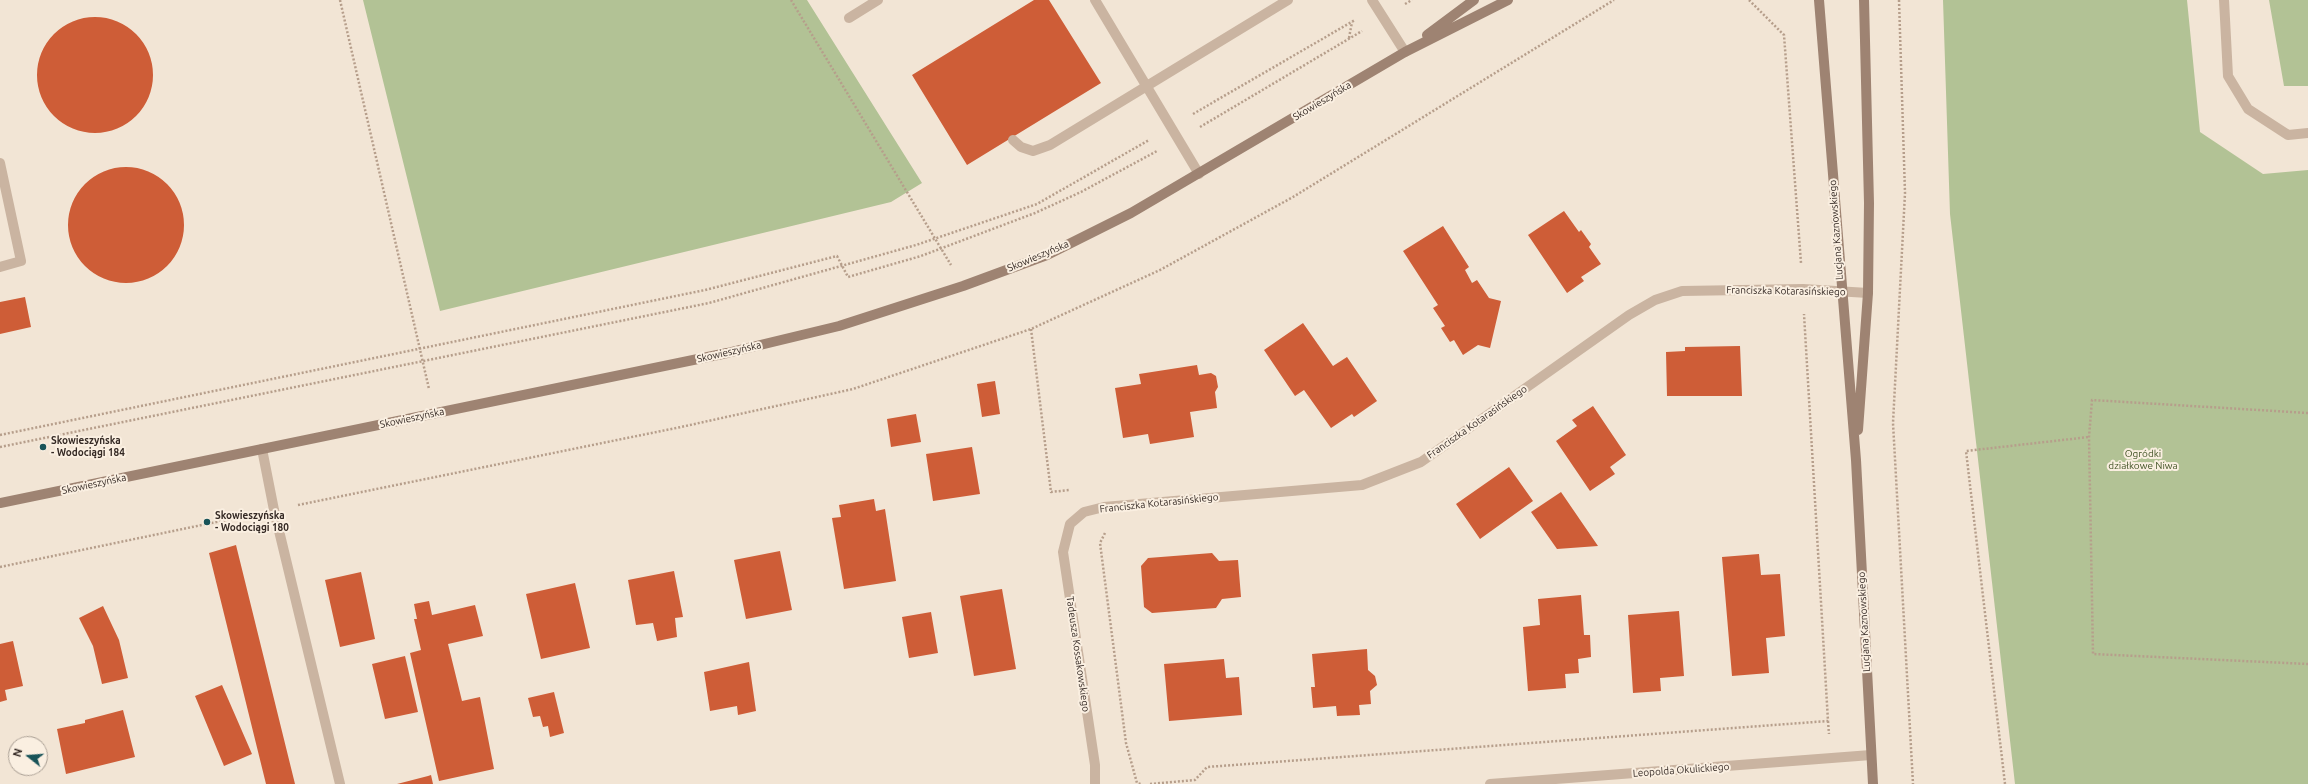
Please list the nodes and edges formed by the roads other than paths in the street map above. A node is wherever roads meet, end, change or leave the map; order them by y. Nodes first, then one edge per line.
1 (878, 0) edge
2 (1095, 0) edge
3 (1288, 0) edge
4 (1474, 0) edge
5 (1508, 0) edge
6 (1812, 0) edge
7 (1864, 0) edge
8 (2224, 0) edge
9 (1374, 3) edge
10 (1820, 4) edge
11 (849, 18) dead end
12 (1405, 52) junction
13 (1147, 86) junction
14 (2308, 133) edge
15 (1013, 140) dead end
16 (0, 163) edge
17 (1199, 174) junction
18 (0, 267) edge
19 (1841, 292) junction
20 (1868, 293) junction
21 (262, 450) junction
22 (1856, 460) junction
23 (0, 503) edge
24 (1070, 524) joint
25 (1872, 755) junction
26 (340, 784) edge
27 (1095, 784) edge
28 (1490, 784) edge
29 (1873, 784) edge

1 - 11 street
2 - 13 street
3 - 13 street
4 - 12 street, Skowieszyńska
5 - 12 street, Skowieszyńska
6 - 10 street
7 - 20 street, Lucjana Kaznowskiego
8 - 14 street
9 - 12 street
10 - 19 street, Lucjana Kaznowskiego
12 - 17 street, Skowieszyńska
13 - 15 street
13 - 17 street
16 - 18 street
17 - 21 street, Skowieszyńska
19 - 20 street, Franciszka Kotarasińskiego
19 - 22 street, Lucjana Kaznowskiego
19 - 24 street, Franciszka Kotarasińskiego
20 - 22 street, Lucjana Kaznowskiego
21 - 23 street, Skowieszyńska
21 - 26 street
22 - 25 street, Lucjana Kaznowskiego
24 - 27 street, Tadeusza Kossakowskiego
25 - 28 street, Leopolda Okulickiego
25 - 29 street, Lucjana Kaznowskiego

